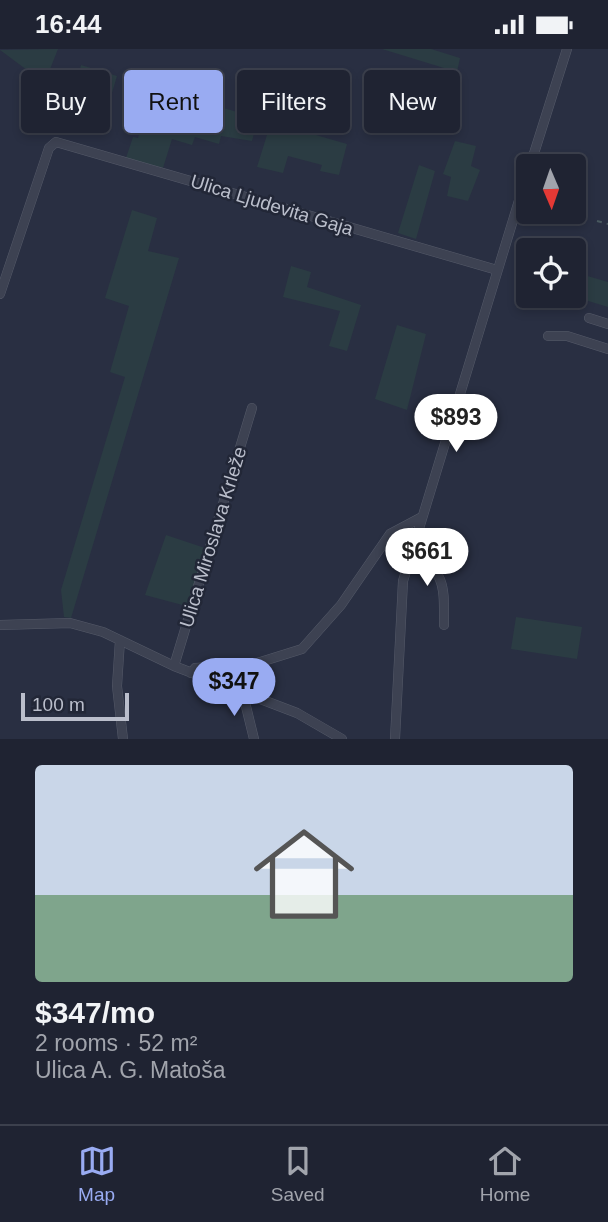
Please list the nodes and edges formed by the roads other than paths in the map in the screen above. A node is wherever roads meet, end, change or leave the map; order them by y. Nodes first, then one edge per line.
1 (567, 49) edge
2 (534, 154) edge
3 (516, 210) edge
4 (497, 270) junction
5 (0, 294) edge
6 (590, 319) dead end
7 (608, 324) edge
8 (548, 336) dead end
9 (608, 349) edge
10 (252, 408) dead end
11 (422, 517) junction
12 (412, 550) junction
13 (0, 625) edge
14 (444, 625) dead end
15 (120, 640) junction
16 (174, 666) junction
17 (222, 667) junction
18 (191, 673) junction
19 (219, 681) junction
20 (242, 690) junction
21 (123, 739) edge
22 (254, 739) edge
23 (342, 739) edge
24 (395, 739) edge

1 - 2 street
3 - 4 street
4 - 5 street, Ulica Ljudevita Gaja
4 - 11 street
6 - 7 street
8 - 9 street
10 - 16 street, Ulica Miroslava Krleže
11 - 12 street
11 - 17 street
12 - 14 street
12 - 24 street
13 - 15 street
15 - 16 street
15 - 21 street
16 - 18 street
17 - 18 street
17 - 19 street
18 - 19 street
19 - 20 street
20 - 22 street
20 - 23 street

